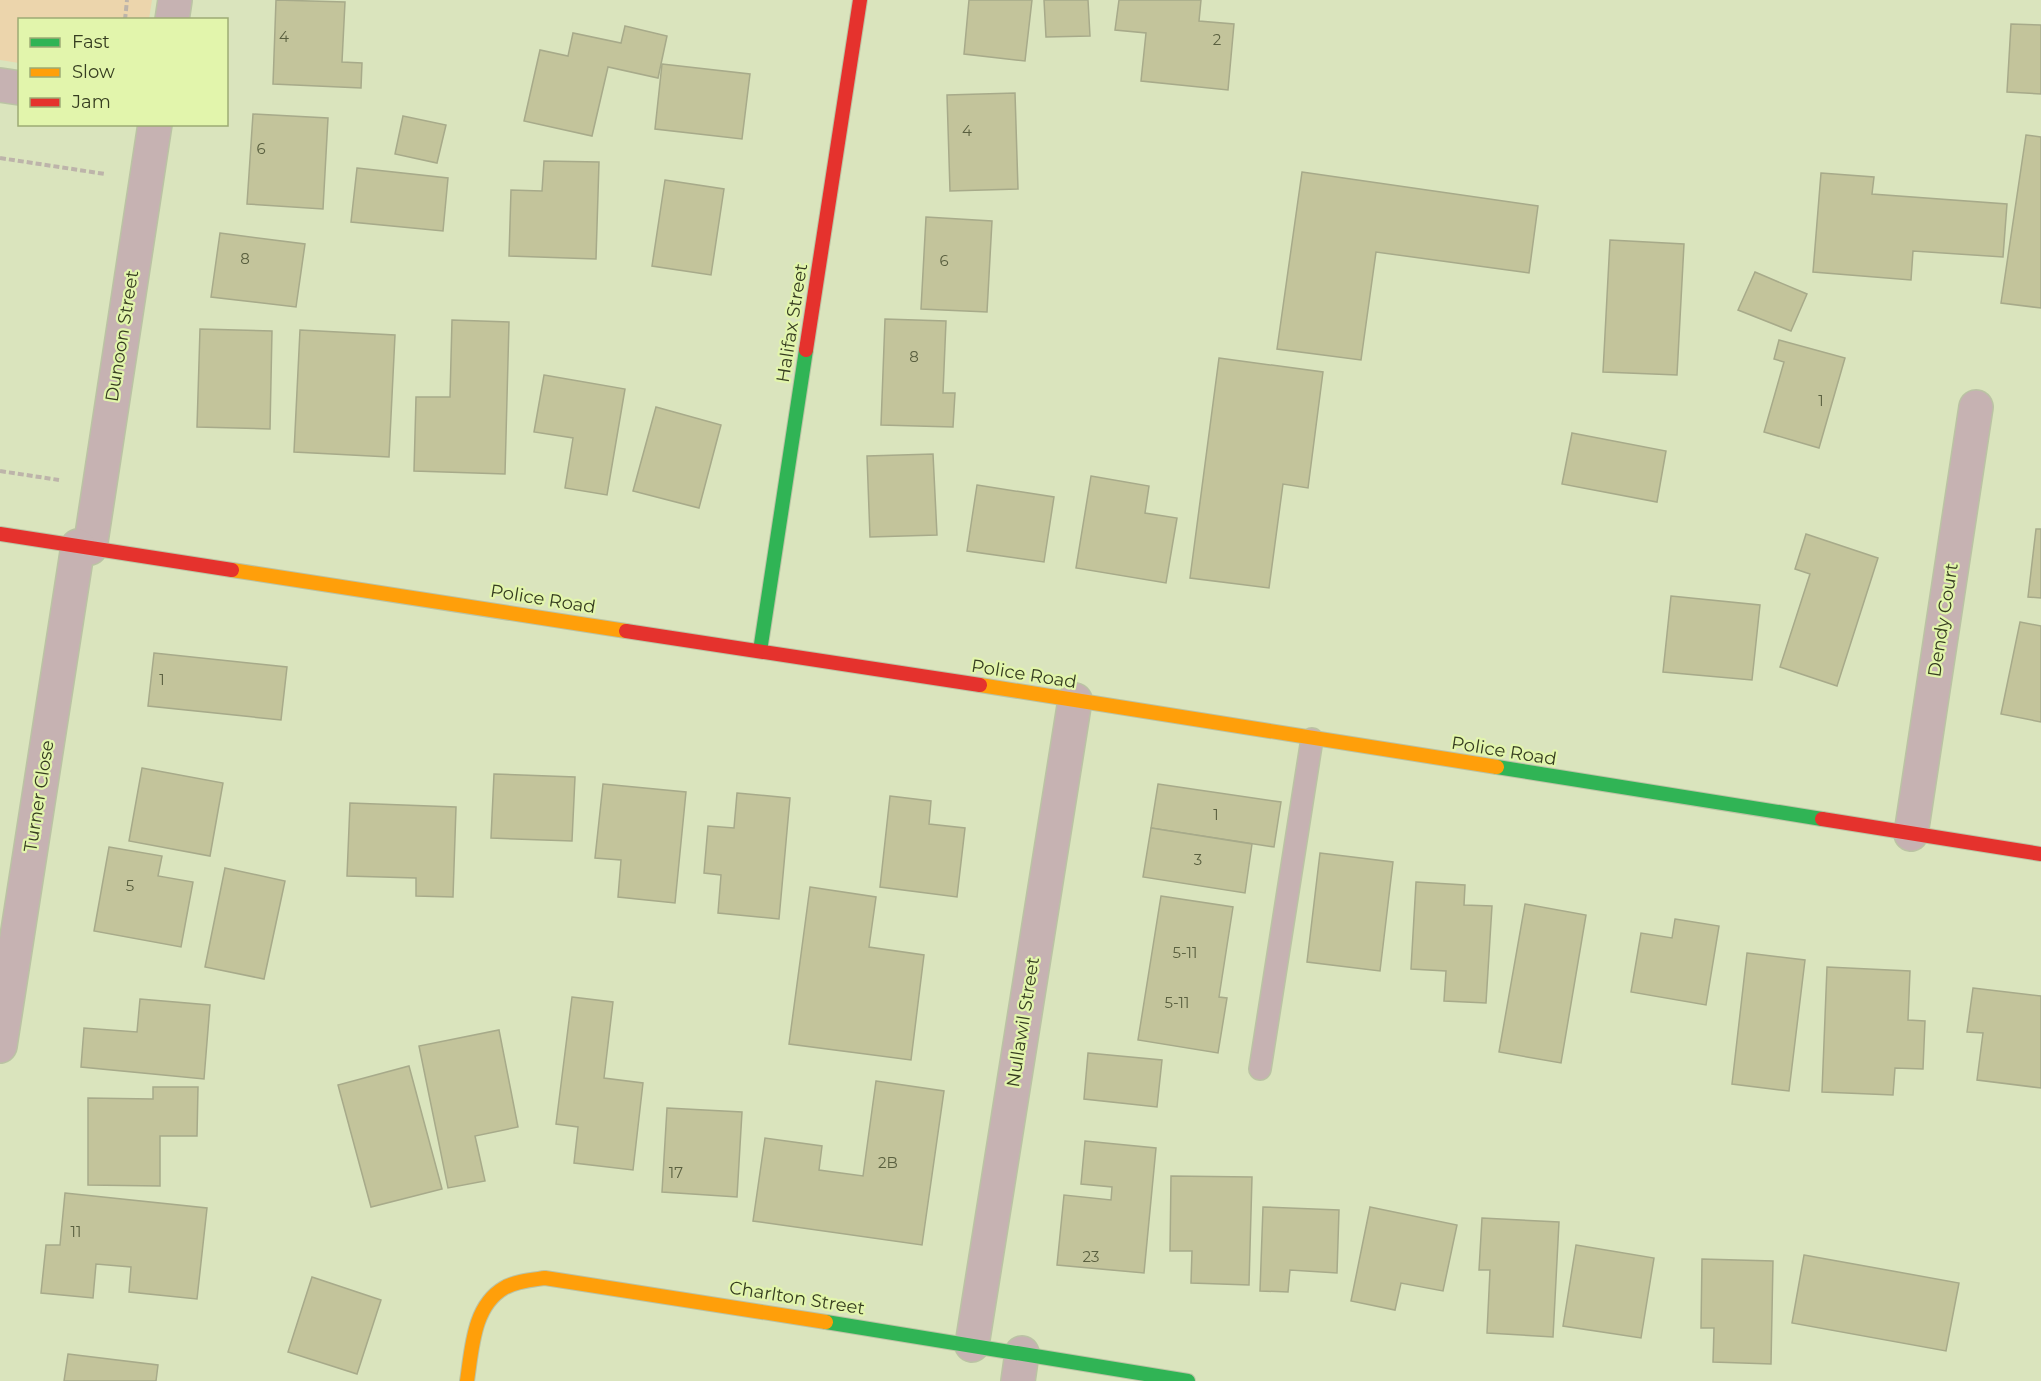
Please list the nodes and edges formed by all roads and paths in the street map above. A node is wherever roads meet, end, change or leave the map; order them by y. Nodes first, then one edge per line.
1 (128, 0) edge
2 (175, 0) edge
3 (860, 0) edge
4 (125, 18) edge
5 (172, 18) edge
6 (0, 85) edge
7 (18, 88) edge
8 (155, 126) edge
9 (0, 158) edge
10 (106, 164) dead end
11 (105, 174) junction
12 (104, 185) dead end
13 (1976, 407) dead end
14 (63, 470) dead end
15 (0, 471) edge
16 (0, 534) edge
17 (84, 547) junction
18 (760, 651) junction
19 (1075, 700) junction
20 (1312, 739) junction
21 (1911, 834) junction
22 (2041, 854) edge
23 (0, 1046) edge
24 (1260, 1069) dead end
25 (972, 1345) junction
26 (1020, 1367) edge
27 (467, 1381) edge
28 (1188, 1381) edge

1 - 4 path
2 - 5 street
3 - 18 main road, Halifax Street
6 - 7 street
8 - 17 street, Dunoon Street
9 - 11 path
10 - 11 path
11 - 12 path
13 - 21 street, Dendy Court
14 - 15 path
16 - 17 main road, Police Road
17 - 18 main road, Police Road
17 - 23 street, Turner Close
18 - 19 main road, Police Road
19 - 20 main road, Police Road
19 - 25 street, Nullawil Street
20 - 21 main road, Police Road
20 - 24 lane
21 - 22 main road, Police Road
25 - 26 main road, Charlton Street
25 - 27 main road, Charlton Street
26 - 28 main road, Charlton Street

